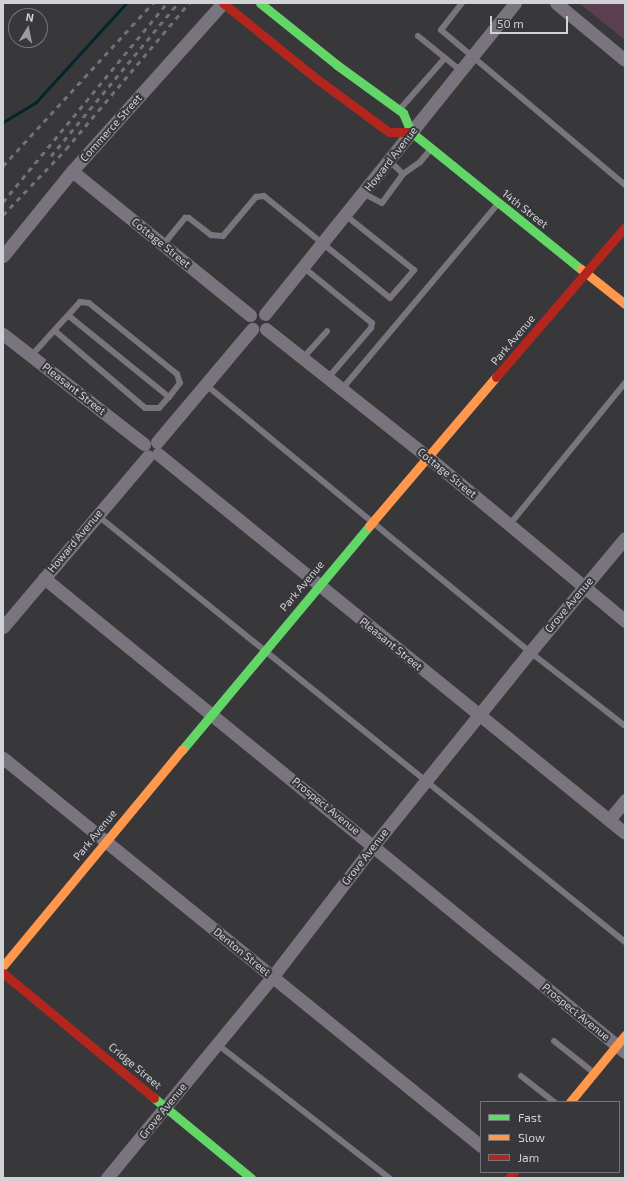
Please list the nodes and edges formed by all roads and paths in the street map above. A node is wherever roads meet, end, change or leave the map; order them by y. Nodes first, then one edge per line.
1 (223, 3) edge
2 (260, 3) edge
3 (462, 3) edge
4 (515, 3) edge
5 (556, 3) edge
6 (418, 36) dead end
7 (471, 57) junction
8 (445, 58) junction
9 (625, 60) edge
10 (460, 70) junction
11 (399, 110) junction
12 (411, 132) junction
13 (431, 149) junction
14 (390, 161) junction
15 (72, 171) junction
16 (403, 174) junction
17 (625, 185) edge
18 (363, 193) junction
19 (499, 203) junction
20 (345, 215) junction
21 (625, 227) edge
22 (323, 243) junction
23 (163, 245) junction
24 (3, 256) edge
25 (303, 268) junction
26 (587, 272) junction
27 (625, 304) edge
28 (265, 314) junction
29 (250, 315) junction
30 (68, 316) junction
31 (266, 328) junction
32 (252, 329) junction
33 (55, 331) junction
34 (327, 332) dead end
35 (3, 334) edge
36 (31, 356) junction
37 (303, 358) junction
38 (328, 378) junction
39 (625, 383) edge
40 (206, 385) junction
41 (342, 389) junction
42 (169, 397) junction
43 (152, 449) junction
44 (429, 458) junction
45 (97, 515) junction
46 (373, 522) junction
47 (510, 524) junction
48 (625, 538) edge
49 (44, 578) junction
50 (319, 585) junction
51 (584, 587) junction
52 (625, 620) edge
53 (3, 627) edge
54 (265, 649) junction
55 (530, 652) junction
56 (212, 713) junction
57 (481, 716) junction
58 (625, 726) edge
59 (3, 758) edge
60 (426, 781) junction
61 (625, 800) edge
62 (609, 820) junction
63 (625, 832) edge
64 (106, 841) junction
65 (374, 845) junction
66 (625, 942) edge
67 (3, 966) edge
68 (3, 973) edge
69 (273, 976) junction
70 (625, 1035) edge
71 (554, 1041) dead end
72 (217, 1044) junction
73 (621, 1049) edge
74 (594, 1073) junction
75 (521, 1076) dead end
76 (553, 1101) edge
77 (571, 1101) edge
78 (166, 1108) junction
79 (480, 1145) edge
80 (107, 1178) edge
81 (251, 1178) edge
82 (389, 1178) edge

1 - 12 street
1 - 15 street, Commerce Street
2 - 11 street, 14th Street
3 - 7 lane
4 - 7 street, Howard Avenue
5 - 9 street
6 - 8 lane
7 - 10 street, Howard Avenue
7 - 17 lane
8 - 10 lane
8 - 11 lane
10 - 12 street, Howard Avenue
11 - 12 street, 14th Street
12 - 13 street, 14th Street
12 - 14 street, Howard Avenue
13 - 16 lane
13 - 19 street, 14th Street
14 - 16 lane
14 - 18 street, Howard Avenue
15 - 23 street, Cottage Street
15 - 24 street, Commerce Street
16 - 18 lane
18 - 20 street, Howard Avenue
19 - 26 street, 14th Street
19 - 41 lane
20 - 22 street, Howard Avenue
20 - 22 lane
21 - 26 street, Park Avenue
22 - 23 lane
22 - 25 street, Howard Avenue
23 - 29 street, Cottage Street
25 - 28 street, Howard Avenue
25 - 38 lane
26 - 27 street, 14th Street
26 - 44 street, Park Avenue
28 - 29 street
28 - 31 street
29 - 32 street
30 - 33 lane
30 - 42 lane
30 - 42 lane
31 - 32 street
31 - 37 street, Cottage Street
32 - 40 street, Howard Avenue
33 - 36 lane
33 - 42 lane
34 - 37 lane
35 - 36 street, Pleasant Street
36 - 43 street, Pleasant Street
37 - 38 street, Cottage Street
38 - 41 street, Cottage Street
39 - 47 lane
40 - 43 street, Howard Avenue
40 - 46 lane
41 - 44 street, Cottage Street
43 - 45 street, Howard Avenue
43 - 50 street, Pleasant Street
44 - 46 street, Park Avenue
44 - 47 street, Cottage Street
45 - 49 street, Howard Avenue
45 - 54 lane
46 - 50 street, Park Avenue
46 - 55 lane
47 - 51 street, Cottage Street
48 - 51 street, Grove Avenue
49 - 53 street, Howard Avenue
49 - 56 street, Prospect Avenue
50 - 54 street, Park Avenue
50 - 57 street, Pleasant Street
51 - 52 street, Cottage Street
51 - 55 street, Grove Avenue
54 - 56 street, Park Avenue
54 - 60 lane
55 - 57 street, Grove Avenue
55 - 58 lane
56 - 64 street, Park Avenue
56 - 65 street, Prospect Avenue
57 - 60 street, Grove Avenue
57 - 62 street, Pleasant Street
59 - 64 street, Denton Street
60 - 65 street, Grove Avenue
60 - 66 lane
61 - 62 street
62 - 63 street, Pleasant Street
64 - 67 street, Park Avenue
64 - 69 street, Denton Street
65 - 69 street, Grove Avenue
65 - 73 street, Prospect Avenue
68 - 78 street, Cridge Street
69 - 72 street, Grove Avenue
69 - 79 street, Denton Street
70 - 73 street
71 - 74 lane
72 - 78 street, Grove Avenue
72 - 82 lane
73 - 74 street
74 - 77 street
75 - 76 lane
78 - 80 street, Grove Avenue
78 - 81 street, Cridge Street

